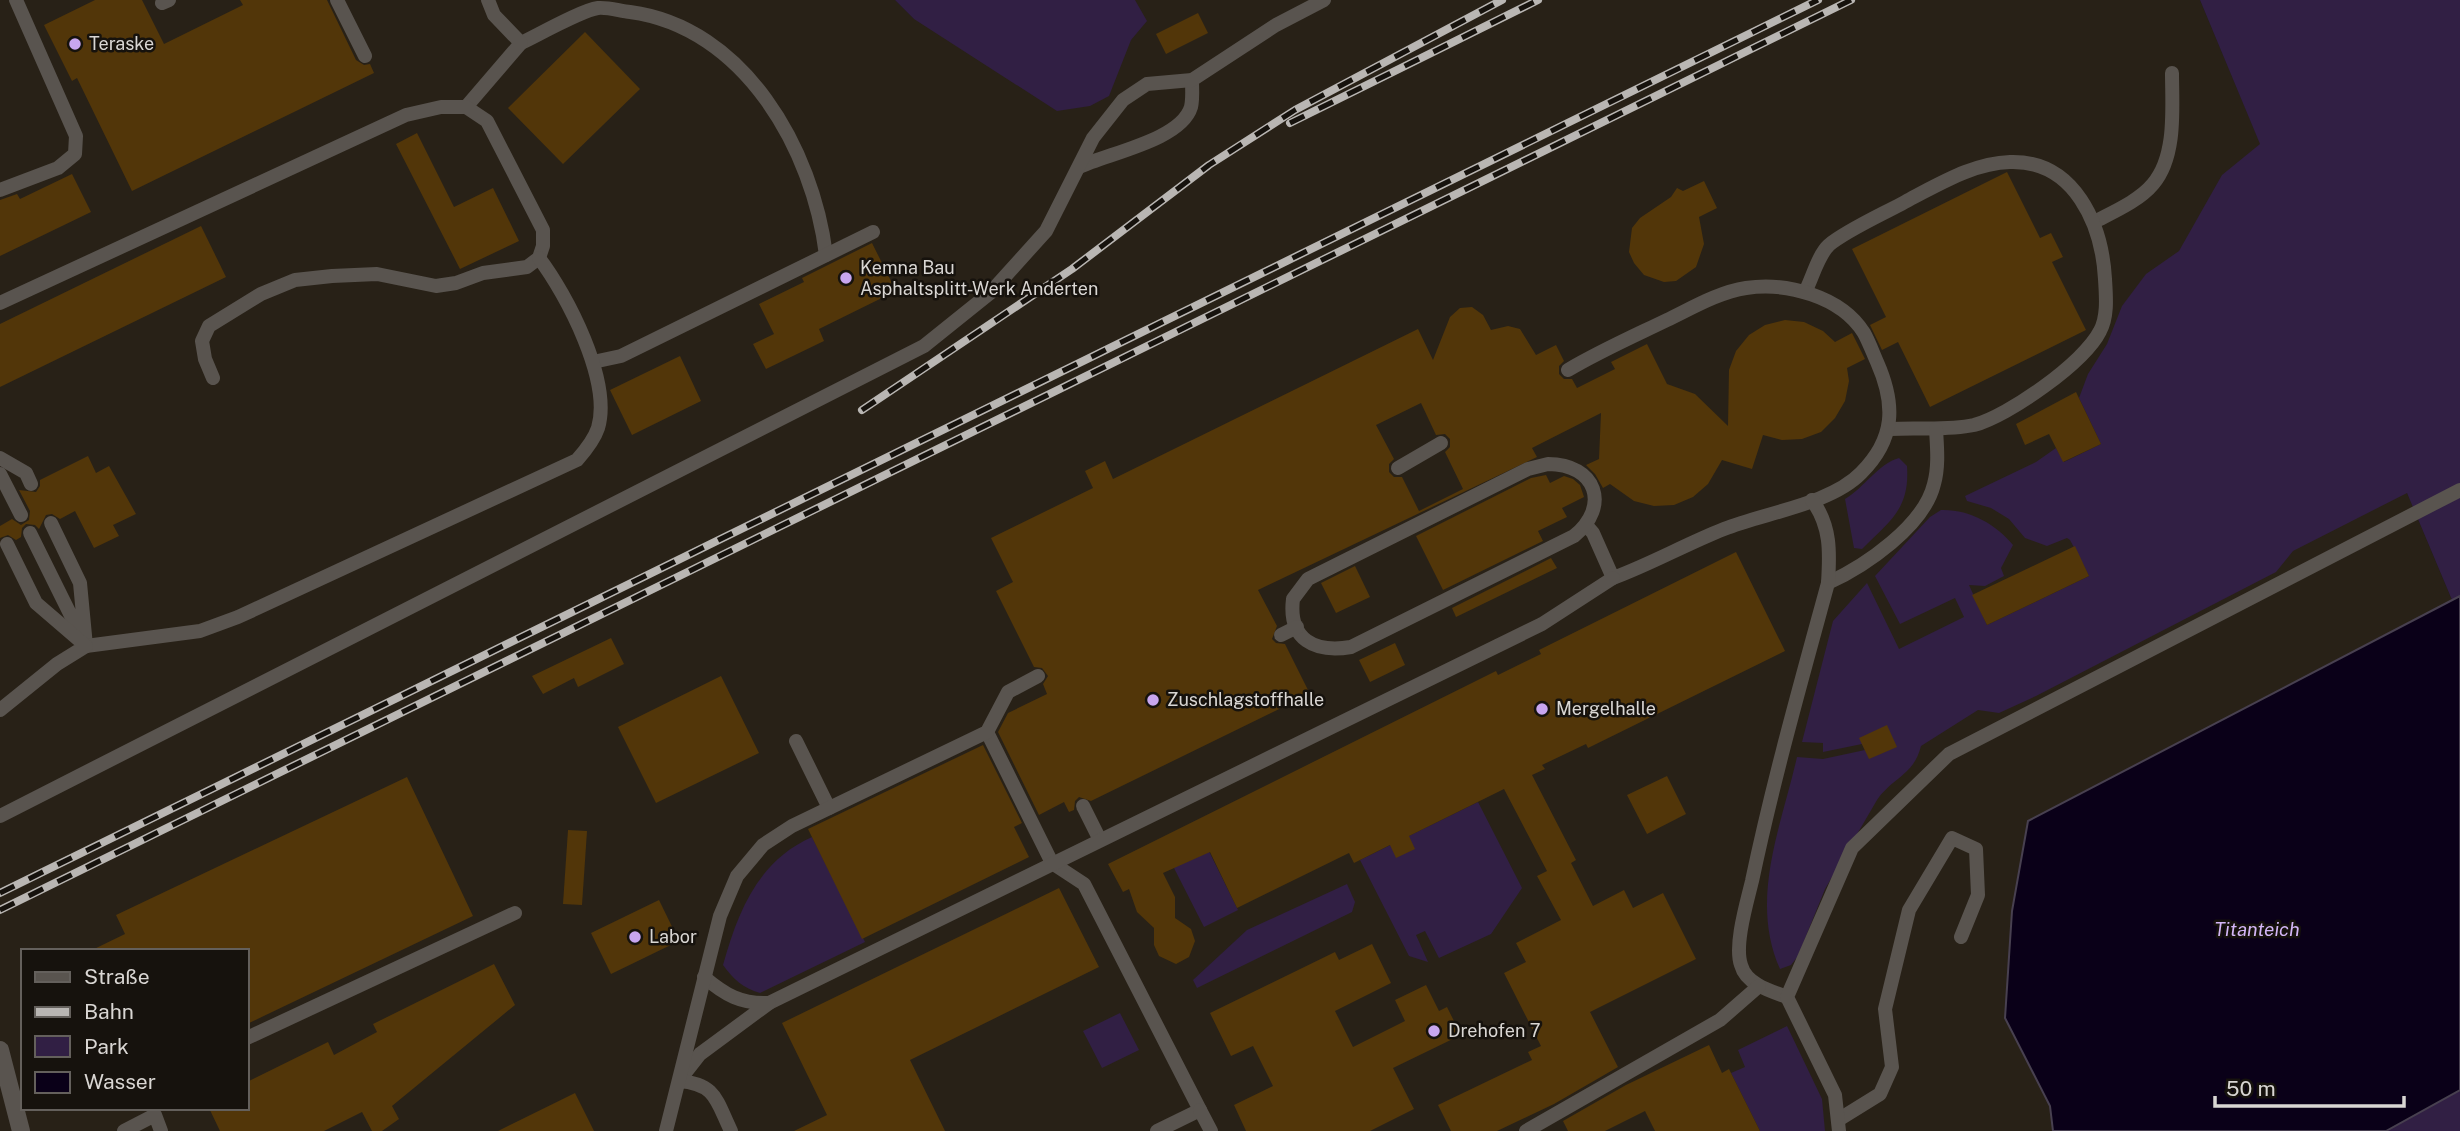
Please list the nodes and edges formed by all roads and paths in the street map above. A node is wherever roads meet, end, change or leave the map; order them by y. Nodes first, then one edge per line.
1 (16, 0) edge
2 (337, 0) edge
3 (488, 0) edge
4 (1324, 0) edge
5 (521, 43) junction
6 (365, 56) dead end
7 (2172, 73) dead end
8 (1192, 79) junction
9 (466, 107) junction
10 (1079, 167) junction
11 (0, 190) edge
12 (2094, 222) junction
13 (873, 232) dead end
14 (825, 255) junction
15 (538, 258) junction
16 (1805, 292) junction
17 (0, 303) edge
18 (593, 362) junction
19 (1568, 370) dead end
20 (213, 378) dead end
21 (1890, 429) junction
22 (1936, 429) junction
23 (1441, 443) dead end
24 (0, 458) edge
25 (1398, 468) dead end
26 (0, 474) edge
27 (31, 484) dead end
28 (2460, 491) edge
29 (1812, 500) junction
30 (21, 515) dead end
31 (51, 523) dead end
32 (1587, 526) junction
33 (30, 533) dead end
34 (7, 544) dead end
35 (1613, 578) junction
36 (1828, 583) junction
37 (1297, 628) junction
38 (1281, 635) dead end
39 (86, 646) junction
40 (1038, 676) dead end
41 (0, 710) edge
42 (987, 732) junction
43 (796, 741) dead end
44 (1083, 806) dead end
45 (829, 808) junction
46 (0, 816) edge
47 (1100, 840) junction
48 (1052, 863) junction
49 (515, 913) dead end
50 (1961, 937) dead end
51 (704, 977) junction
52 (1759, 986) junction
53 (1787, 998) junction
54 (769, 1003) junction
55 (248, 1038) edge
56 (0, 1050) edge
57 (679, 1081) junction
58 (17, 1096) edge
59 (1200, 1110) junction
60 (1838, 1126) edge
61 (22, 1131) edge
62 (124, 1131) edge
63 (161, 1131) edge
64 (666, 1131) edge
65 (731, 1131) edge
66 (1157, 1131) edge
67 (1211, 1131) edge
68 (1526, 1131) edge

1 - 11 lane
2 - 6 lane
3 - 5 lane
4 - 8 lane
5 - 9 lane
5 - 14 lane
7 - 12 lane
8 - 10 lane
8 - 10 lane
9 - 15 lane
9 - 17 lane
10 - 46 lane
12 - 16 lane
12 - 22 lane
13 - 14 lane
14 - 18 lane
15 - 18 lane
15 - 20 lane
16 - 19 lane
16 - 21 lane
18 - 39 lane
21 - 22 lane
21 - 29 lane
22 - 36 lane
23 - 25 lane
24 - 27 lane
26 - 30 lane
28 - 53 lane
29 - 35 lane
29 - 36 lane
31 - 39 lane
32 - 35 lane
32 - 37 lane
32 - 37 lane
33 - 39 lane
34 - 39 lane
35 - 47 lane
36 - 52 lane
37 - 38 lane
39 - 41 lane
40 - 42 lane
42 - 45 lane
42 - 48 lane
43 - 45 lane
44 - 47 lane
45 - 51 lane
47 - 48 lane
48 - 54 lane
48 - 59 lane
49 - 55 lane
50 - 60 lane
51 - 54 lane
51 - 57 lane
52 - 53 lane
52 - 68 lane
53 - 60 lane
54 - 57 lane
56 - 58 street
57 - 64 lane
57 - 65 lane
58 - 61 street
59 - 66 lane
59 - 67 lane
62 - 63 lane

